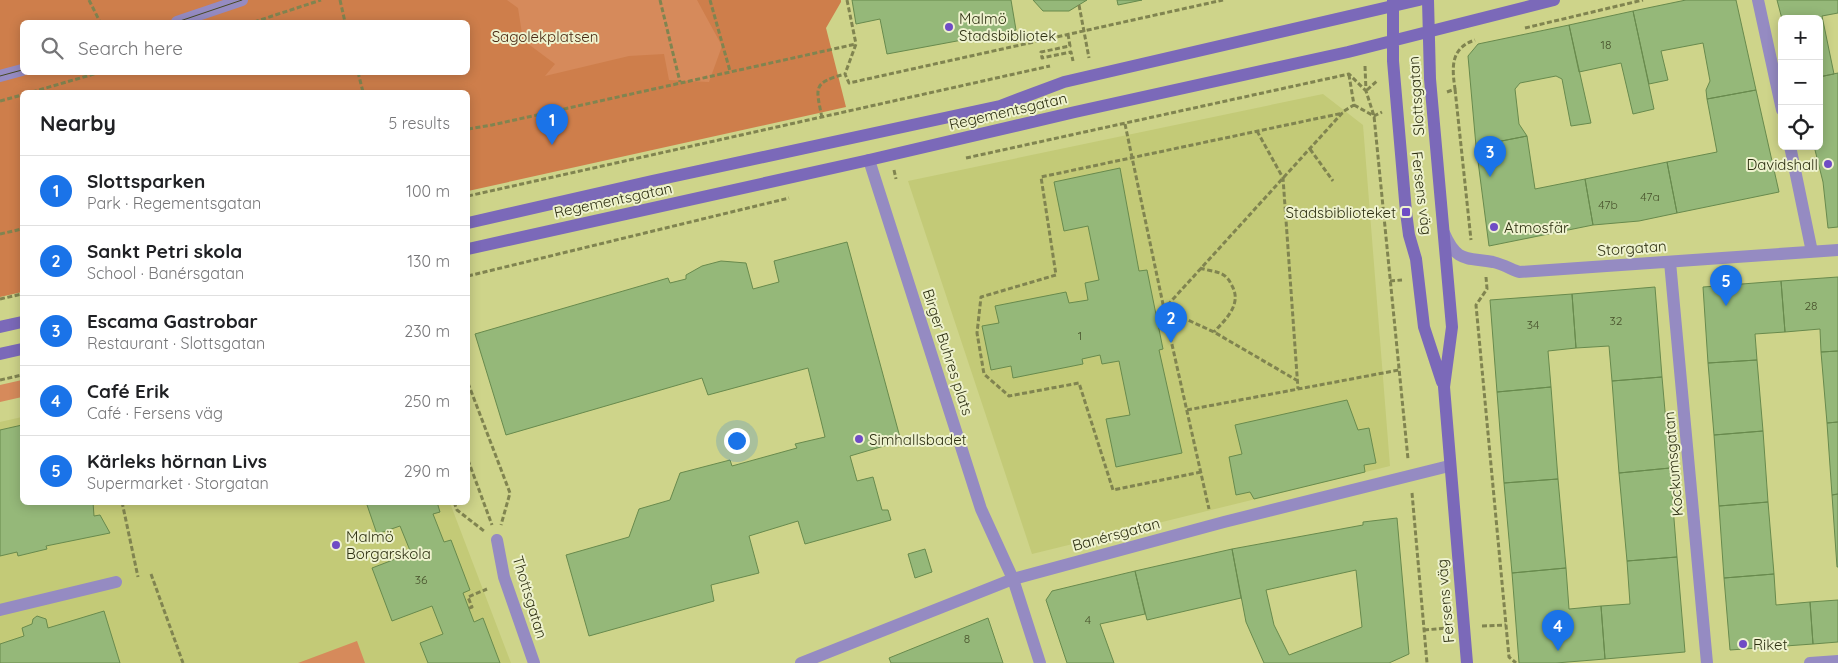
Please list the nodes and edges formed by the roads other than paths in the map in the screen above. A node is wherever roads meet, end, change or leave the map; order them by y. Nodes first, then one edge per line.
1 (242, 0) edge
2 (1419, 0) edge
3 (1428, 0) edge
4 (1554, 0) edge
5 (1758, 0) edge
6 (1393, 3) edge
7 (183, 20) edge
8 (1429, 32) junction
9 (1393, 41) junction
10 (20, 71) edge
11 (0, 76) edge
12 (1781, 105) edge
13 (1791, 150) edge
14 (870, 160) junction
15 (470, 223) edge
16 (1444, 233) junction
17 (1445, 248) joint
18 (470, 249) edge
19 (1838, 250) edge
20 (1812, 252) junction
21 (1670, 262) junction
22 (20, 322) edge
23 (0, 327) edge
24 (20, 349) edge
25 (0, 354) edge
26 (1444, 387) junction
27 (1449, 466) junction
28 (497, 540) road end
29 (1013, 579) junction
30 (116, 582) dead end
31 (0, 610) edge
32 (1838, 661) edge
33 (534, 663) edge
34 (801, 663) edge
35 (1040, 663) edge
36 (1467, 663) edge
37 (1707, 663) edge
38 (1810, 663) edge

1 - 7 street
2 - 6 main road, Regementsgatan
3 - 8 main road
4 - 8 main road, Regementsgatan
5 - 12 street
6 - 9 main road, Fersens väg
6 - 15 main road, Regementsgatan
8 - 9 main road, Regementsgatan
8 - 16 main road, Slottsgatan
9 - 14 main road, Regementsgatan
9 - 26 main road, Fersens väg
10 - 11 street
13 - 20 street
14 - 18 main road, Regementsgatan
14 - 29 street, Birger Buhres plats
16 - 17 main road, Slottsgatan
16 - 21 street, Storgatan
17 - 26 main road, Fersens väg
19 - 20 street, Storgatan
20 - 21 street, Storgatan
21 - 37 street, Kockumsgatan
22 - 23 main road
24 - 25 main road
26 - 27 main road, Fersens väg
27 - 29 street, Banérsgatan
27 - 36 main road, Fersens väg
28 - 33 street, Thottsgatan
29 - 34 street, Banérsgatan
29 - 35 street, Birger Buhres plats
30 - 31 street
32 - 38 street

